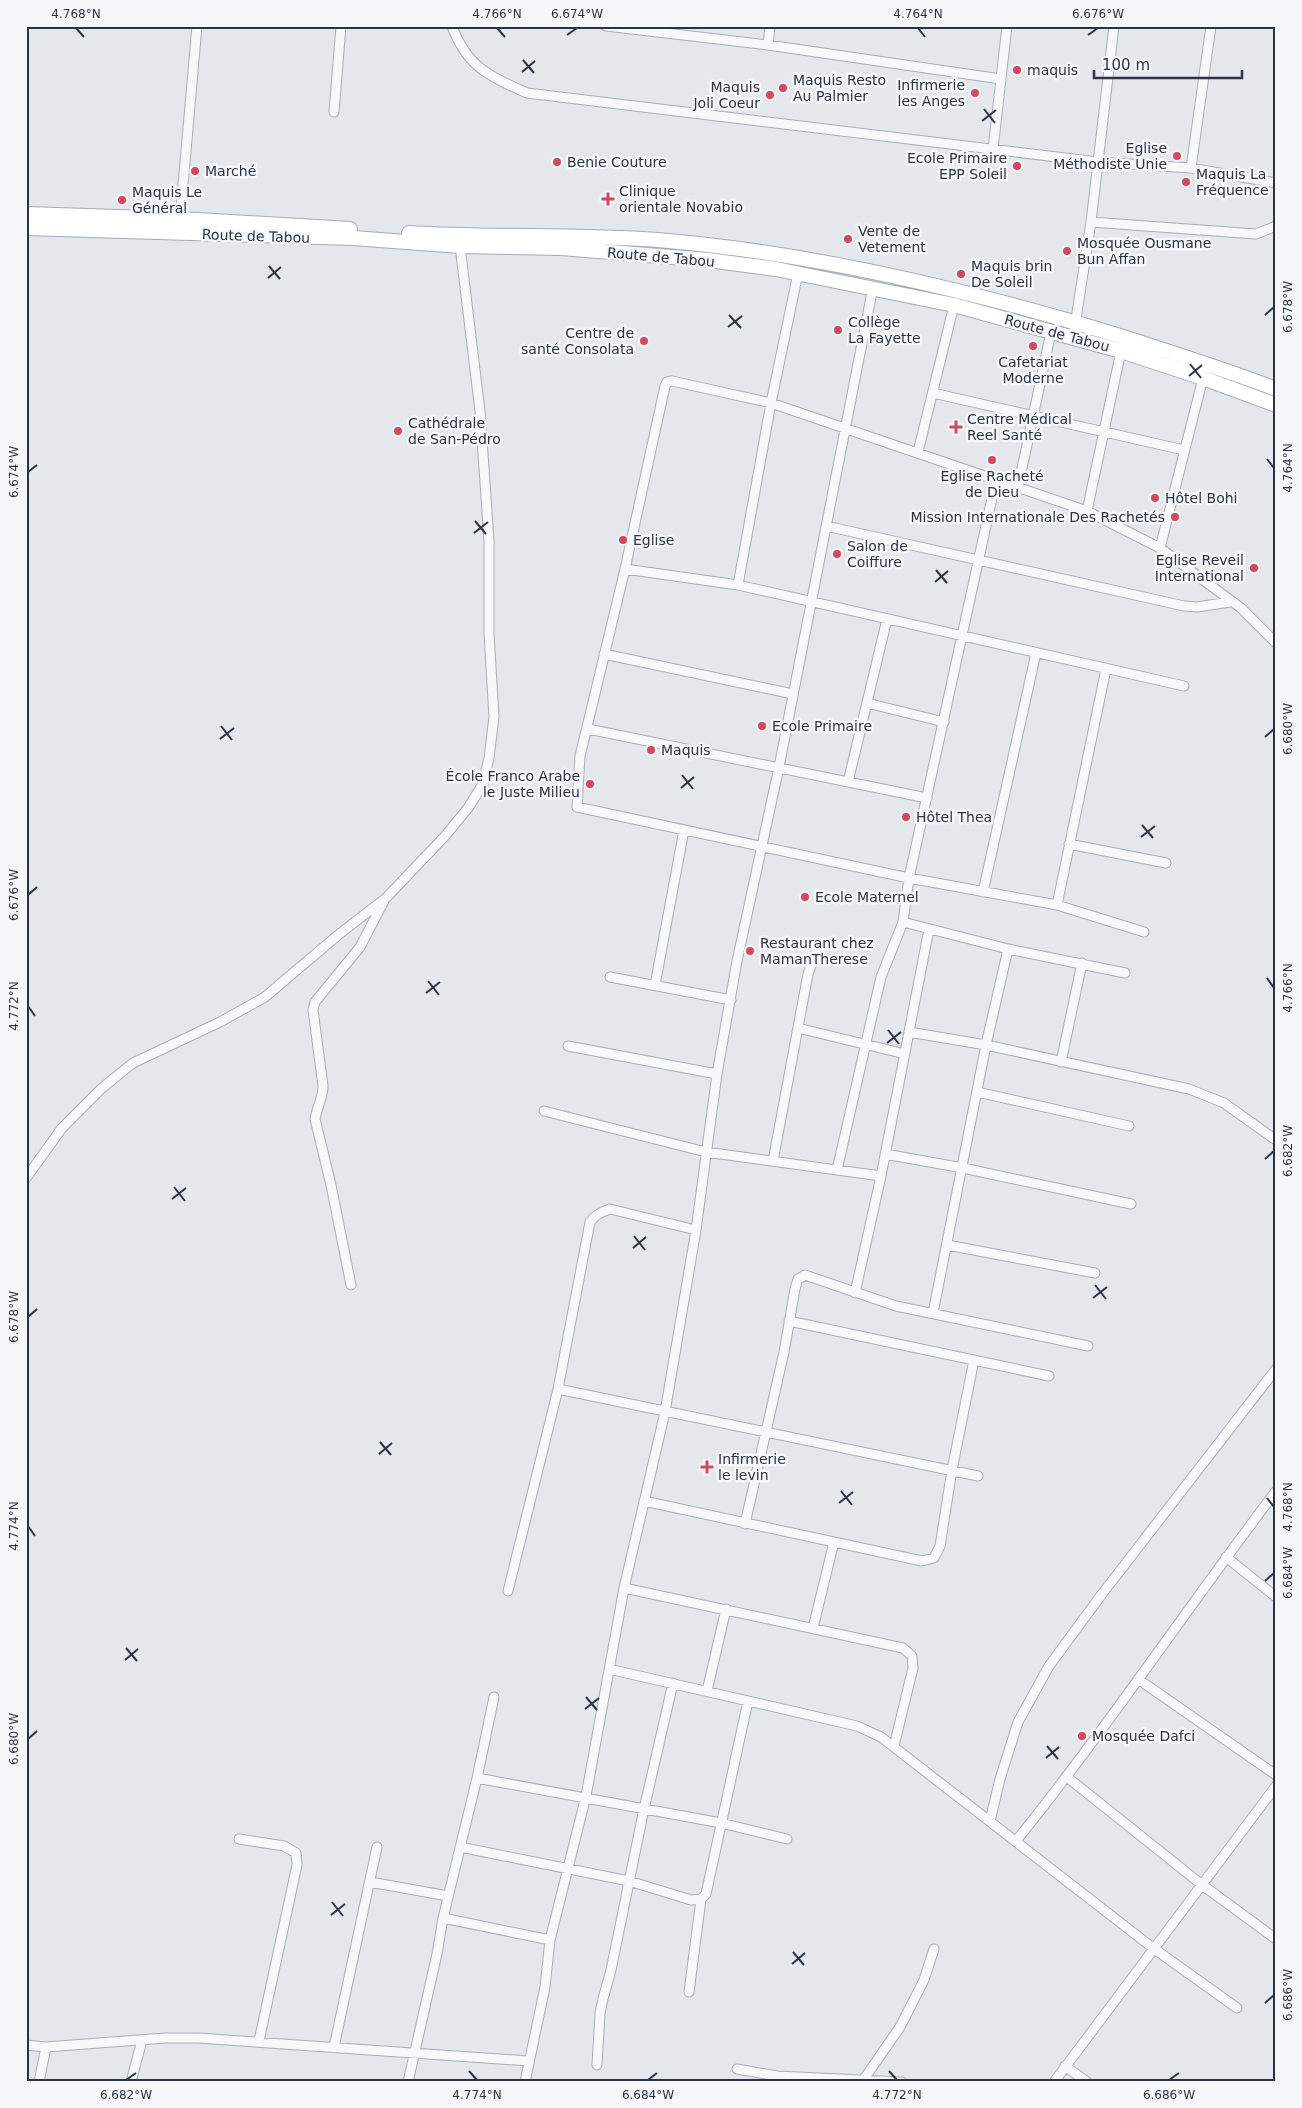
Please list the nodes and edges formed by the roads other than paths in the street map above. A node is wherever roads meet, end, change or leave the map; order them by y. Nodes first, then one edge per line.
1 (197, 26) edge
2 (341, 26) edge
3 (452, 26) edge
4 (606, 26) edge
5 (770, 26) edge
6 (1007, 26) edge
7 (1114, 26) edge
8 (1211, 26) edge
9 (768, 45) junction
10 (1001, 79) junction
11 (334, 112) dead end
12 (993, 149) junction
13 (1098, 162) junction
14 (1191, 168) junction
15 (1276, 184) edge
16 (26, 214) edge
17 (180, 219) junction
18 (1091, 222) junction
19 (1276, 226) edge
20 (26, 228) edge
21 (460, 246) junction
22 (798, 273) junction
23 (874, 287) junction
24 (954, 305) junction
25 (1075, 323) junction
26 (1051, 332) junction
27 (1073, 338) junction
28 (1121, 351) junction
29 (1203, 378) junction
30 (1276, 389) edge
31 (933, 393) junction
32 (771, 403) junction
33 (1276, 405) edge
34 (1032, 415) junction
35 (846, 427) junction
36 (1103, 431) junction
37 (1184, 450) junction
38 (918, 452) junction
39 (996, 480) junction
40 (1018, 487) junction
41 (1087, 511) junction
42 (826, 526) junction
43 (1160, 548) junction
44 (980, 559) junction
45 (625, 569) junction
46 (738, 585) junction
47 (811, 601) junction
48 (1230, 602) junction
49 (887, 619) junction
50 (963, 636) junction
51 (1276, 642) edge
52 (1036, 653) junction
53 (604, 654) junction
54 (1106, 669) junction
55 (1184, 686) dead end
56 (793, 694) junction
57 (867, 703) junction
58 (944, 722) junction
59 (588, 729) junction
60 (779, 767) junction
61 (848, 782) junction
62 (927, 798) junction
63 (684, 830) junction
64 (1068, 844) junction
65 (760, 846) junction
66 (1166, 863) dead end
67 (910, 878) junction
68 (983, 892) junction
69 (386, 898) junction
70 (1057, 905) junction
71 (903, 922) junction
72 (929, 929) junction
73 (1144, 932) dead end
74 (1008, 949) junction
75 (816, 952) dead end
76 (1082, 963) junction
77 (1125, 973) dead end
78 (610, 977) dead end
79 (654, 985) junction
80 (731, 1000) junction
81 (798, 1028) junction
82 (909, 1032) junction
83 (866, 1045) junction
84 (986, 1045) junction
85 (568, 1046) dead end
86 (905, 1054) junction
87 (1061, 1062) junction
88 (717, 1074) junction
89 (978, 1092) junction
90 (544, 1111) dead end
91 (1129, 1126) dead end
92 (1276, 1140) edge
93 (706, 1152) junction
94 (885, 1154) junction
95 (773, 1161) junction
96 (963, 1168) junction
97 (837, 1170) junction
98 (881, 1176) junction
99 (26, 1178) edge
100 (1131, 1204) dead end
101 (696, 1230) junction
102 (948, 1245) junction
103 (1095, 1273) dead end
104 (351, 1285) dead end
105 (855, 1293) junction
106 (933, 1313) junction
107 (790, 1321) junction
108 (1088, 1346) dead end
109 (974, 1360) junction
110 (1276, 1369) edge
111 (1048, 1376) dead end
112 (558, 1389) junction
113 (664, 1412) junction
114 (767, 1431) junction
115 (952, 1470) junction
116 (978, 1476) dead end
117 (1276, 1491) edge
118 (644, 1501) junction
119 (1272, 1502) edge
120 (746, 1524) junction
121 (834, 1542) junction
122 (1226, 1557) junction
123 (624, 1588) junction
124 (508, 1591) dead end
125 (1276, 1597) edge
126 (726, 1610) junction
127 (812, 1628) junction
128 (609, 1669) junction
129 (1138, 1679) junction
130 (673, 1683) junction
131 (707, 1691) junction
132 (494, 1697) dead end
133 (748, 1701) junction
134 (894, 1746) junction
135 (1276, 1775) edge
136 (1067, 1777) junction
137 (477, 1778) junction
138 (1276, 1786) edge
139 (586, 1796) junction
140 (1272, 1799) edge
141 (644, 1809) junction
142 (990, 1821) junction
143 (721, 1823) junction
144 (238, 1839) dead end
145 (787, 1839) dead end
146 (1016, 1841) junction
147 (377, 1847) dead end
148 (460, 1847) junction
149 (569, 1869) junction
150 (629, 1881) junction
151 (370, 1882) junction
152 (1201, 1884) junction
153 (448, 1896) junction
154 (701, 1899) junction
155 (443, 1918) junction
156 (550, 1940) junction
157 (1276, 1940) edge
158 (1153, 1948) junction
159 (934, 1949) dead end
160 (689, 1992) dead end
161 (1237, 2008) dead end
162 (142, 2040) junction
163 (259, 2041) junction
164 (26, 2045) edge
165 (46, 2047) junction
166 (334, 2047) junction
167 (414, 2054) junction
168 (528, 2061) junction
169 (597, 2065) dead end
170 (1065, 2066) junction
171 (737, 2069) dead end
172 (864, 2079) junction
173 (39, 2082) edge
174 (131, 2082) edge
175 (408, 2082) edge
176 (525, 2082) edge
177 (902, 2082) edge
178 (1054, 2082) edge
179 (1087, 2082) edge

1 - 17 street
2 - 11 street
3 - 12 street
4 - 9 street
5 - 9 street
6 - 10 street
7 - 13 street
8 - 14 street
9 - 10 street
10 - 12 street
12 - 13 street
13 - 14 street
13 - 18 street
14 - 15 street
16 - 17 main road, Route de Tabou
17 - 25 main road, Route de Tabou
18 - 19 street
18 - 25 street
20 - 21 main road, Route de Tabou
21 - 22 main road, Route de Tabou
21 - 69 street
22 - 23 main road, Route de Tabou
22 - 32 street
23 - 24 main road, Route de Tabou
23 - 35 street
24 - 26 main road, Route de Tabou
24 - 31 street
25 - 27 street
25 - 30 main road, Route de Tabou
26 - 27 main road, Route de Tabou
26 - 34 street
27 - 28 main road, Route de Tabou
28 - 29 main road, Route de Tabou
28 - 36 street
29 - 33 main road, Route de Tabou
29 - 37 street
31 - 34 street
31 - 38 street
32 - 35 street
32 - 45 street
32 - 46 street
34 - 36 street
34 - 40 street
35 - 38 street
35 - 42 street
36 - 37 street
36 - 41 street
37 - 43 street
38 - 39 street
39 - 40 street
39 - 44 street
40 - 41 street
41 - 43 street
42 - 44 street
42 - 47 street
43 - 48 street
44 - 48 street
44 - 50 street
45 - 46 street
45 - 53 street
46 - 47 street
47 - 49 street
47 - 56 street
48 - 51 street
49 - 50 street
49 - 57 street
50 - 52 street
50 - 58 street
52 - 54 street
52 - 68 street
53 - 56 street
53 - 59 street
54 - 55 street
54 - 64 street
56 - 60 street
57 - 58 street
57 - 61 street
58 - 62 street
59 - 60 street
59 - 63 street
60 - 61 street
60 - 65 street
61 - 62 street
62 - 67 street
63 - 65 street
63 - 79 street
64 - 66 street
64 - 70 street
65 - 67 street
65 - 80 street
67 - 68 street
67 - 71 street
68 - 70 street
69 - 99 street
69 - 104 street
70 - 73 street
71 - 72 street
71 - 83 street
72 - 74 street
72 - 82 street
74 - 76 street
74 - 84 street
75 - 81 street
76 - 77 street
76 - 87 street
78 - 79 street
79 - 80 street
80 - 88 street
81 - 83 street
81 - 95 street
82 - 84 street
82 - 86 street
83 - 86 street
83 - 97 street
84 - 87 street
84 - 89 street
85 - 88 street
86 - 94 street
87 - 92 street
88 - 93 street
89 - 91 street
89 - 96 street
90 - 93 street
93 - 95 street
93 - 101 street
94 - 96 street
94 - 98 street
95 - 97 street
96 - 100 street
96 - 102 street
97 - 98 street
98 - 105 street
101 - 112 street
101 - 113 street
102 - 103 street
102 - 106 street
105 - 106 street
105 - 107 street
106 - 108 street
107 - 109 street
107 - 114 street
109 - 111 street
109 - 115 street
110 - 142 street
112 - 113 street
112 - 124 street
113 - 114 street
113 - 118 street
114 - 115 street
114 - 120 street
115 - 116 street
115 - 121 street
117 - 119 street
118 - 120 street
118 - 123 street
119 - 122 street
120 - 121 street
121 - 127 street
122 - 125 street
122 - 129 street
123 - 126 street
123 - 128 street
126 - 127 street
126 - 131 street
127 - 134 street
128 - 130 street
128 - 139 street
129 - 135 street
129 - 136 street
130 - 131 street
130 - 141 street
131 - 133 street
132 - 137 street
133 - 134 street
133 - 143 street
134 - 142 street
136 - 146 street
136 - 152 street
137 - 139 street
137 - 148 street
138 - 140 street
139 - 141 street
139 - 149 street
140 - 152 street
141 - 143 street
141 - 150 street
142 - 146 street
143 - 145 street
143 - 154 street
144 - 163 street
146 - 158 street
147 - 151 street
148 - 149 street
148 - 153 street
149 - 150 street
149 - 156 street
150 - 154 street
150 - 169 street
151 - 153 street
151 - 166 street
152 - 157 street
152 - 158 street
153 - 155 street
154 - 160 street
155 - 156 street
155 - 167 street
156 - 168 street
158 - 161 street
158 - 170 street
159 - 172 street
162 - 163 street
162 - 165 street
162 - 174 street
163 - 166 street
164 - 165 street
165 - 173 street
166 - 167 street
167 - 168 street
167 - 175 street
168 - 176 street
170 - 178 street
170 - 179 street
171 - 172 street
172 - 177 street

